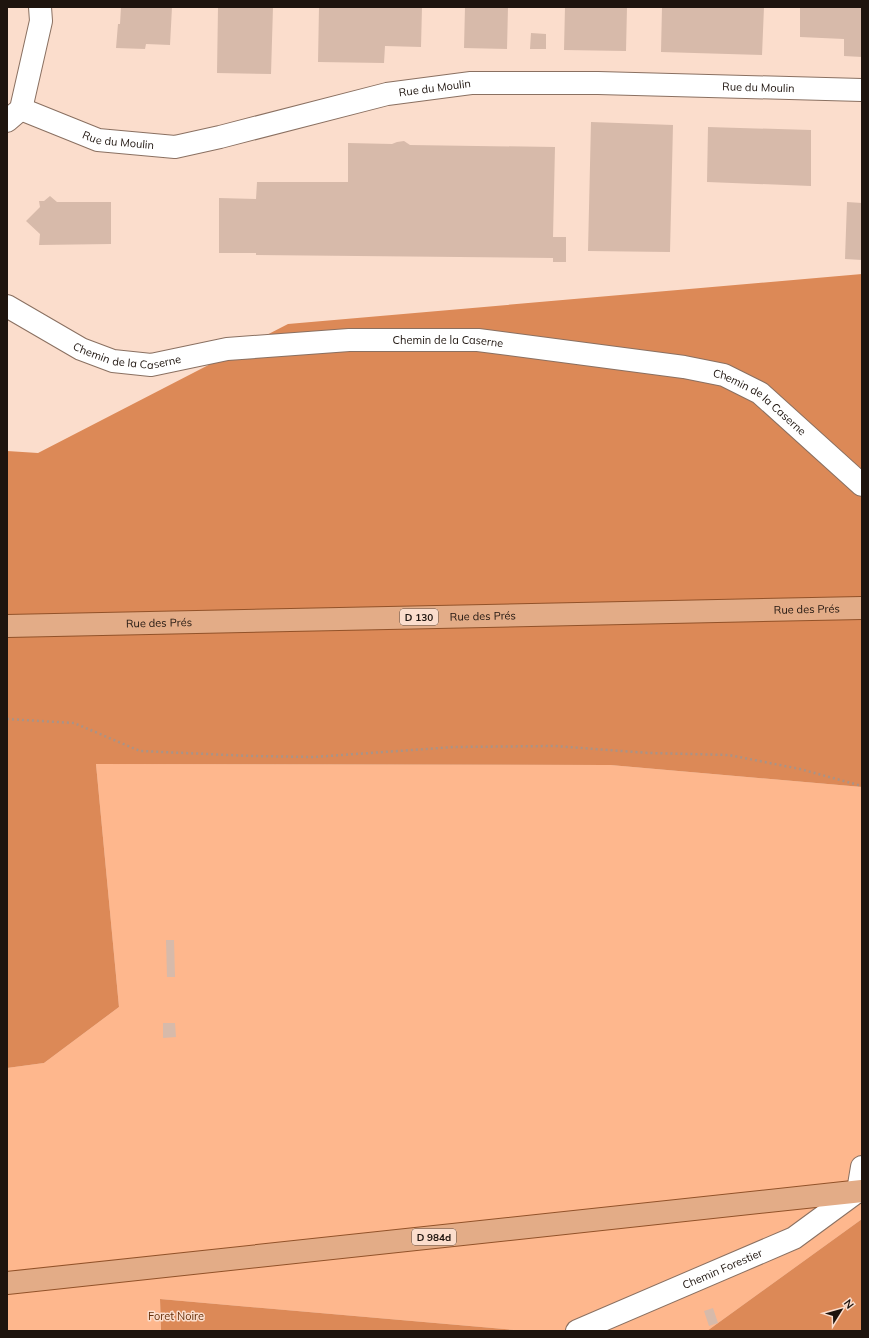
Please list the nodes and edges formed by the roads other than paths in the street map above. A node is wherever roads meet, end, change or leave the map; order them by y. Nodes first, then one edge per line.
1 (40, 7) edge
2 (862, 90) edge
3 (14, 115) edge
4 (7, 306) edge
5 (862, 485) edge
6 (862, 608) edge
7 (7, 626) edge
8 (862, 1168) edge
9 (860, 1191) edge
10 (7, 1283) edge
11 (577, 1331) edge

1 - 3 street
2 - 3 street, Rue du Moulin
4 - 5 street, Chemin de la Caserne
6 - 7 main road, Rue des Prés / D 130
8 - 9 street
9 - 10 main road, D 984d
9 - 11 street, Chemin Forestier

